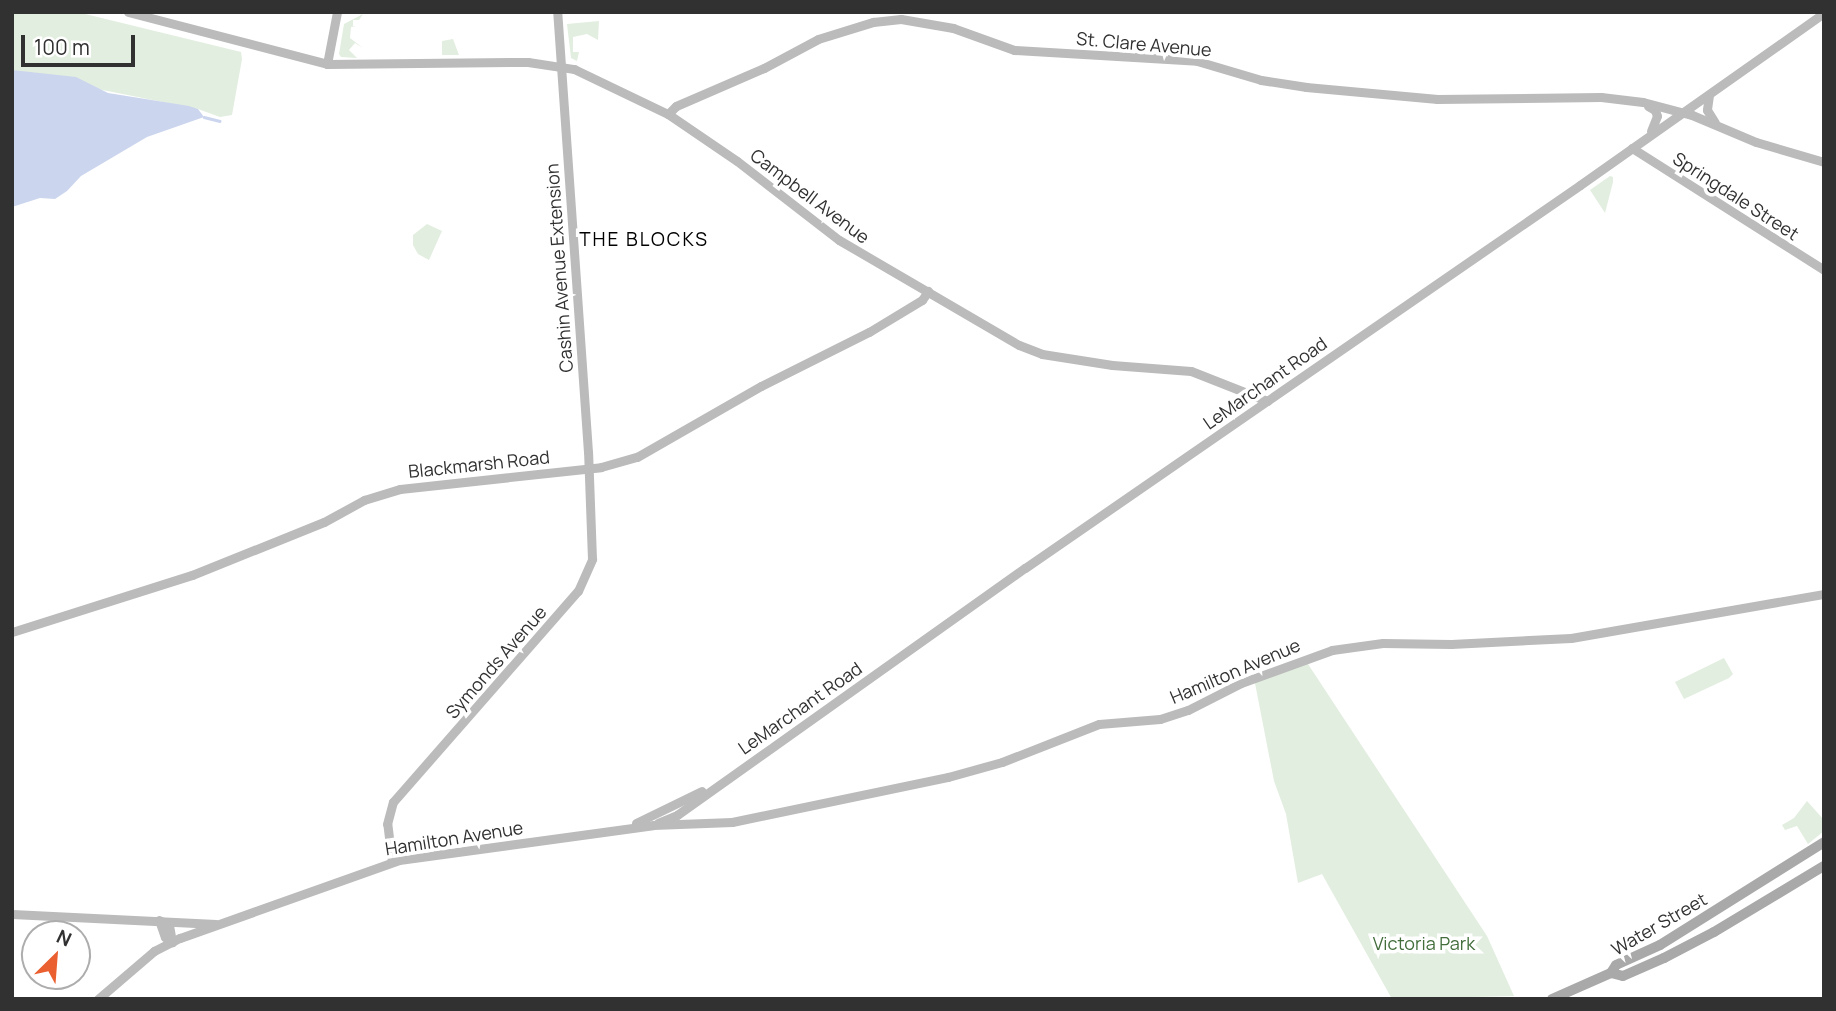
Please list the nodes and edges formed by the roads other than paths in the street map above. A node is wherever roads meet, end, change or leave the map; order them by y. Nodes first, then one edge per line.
1 (128, 12) edge
2 (337, 12) edge
3 (557, 12) edge
4 (1824, 13) edge
5 (327, 64) junction
6 (561, 65) junction
7 (1711, 92) junction
8 (1643, 102) junction
9 (1682, 112) junction
10 (668, 114) junction
11 (1716, 124) junction
12 (1651, 132) junction
13 (1632, 148) junction
14 (1824, 163) edge
15 (1824, 270) edge
16 (928, 291) junction
17 (1267, 401) junction
18 (589, 468) junction
19 (1824, 594) edge
20 (12, 632) edge
21 (725, 780) junction
22 (693, 803) junction
23 (664, 811) junction
24 (677, 815) junction
25 (697, 820) junction
26 (709, 823) junction
27 (653, 825) junction
28 (622, 830) junction
29 (1824, 842) edge
30 (392, 862) junction
31 (1824, 866) edge
32 (12, 914) edge
33 (159, 920) junction
34 (216, 924) junction
35 (172, 942) junction
36 (1611, 973) junction
37 (98, 999) edge
38 (1552, 999) edge

1 - 5 street, Campbell Avenue
2 - 5 street
3 - 6 street, Cashin Avenue Extension
4 - 7 street, LeMarchant Road
5 - 6 street, Campbell Avenue
6 - 10 street, Campbell Avenue
6 - 18 street, Cashin Avenue Extension
7 - 9 street, LeMarchant Road
7 - 11 street
8 - 9 street, St. Clare Avenue
8 - 10 street, St. Clare Avenue
8 - 12 street
9 - 11 street, St. Clare Avenue
9 - 12 street, LeMarchant Road
10 - 16 street, Campbell Avenue
11 - 14 street, St. Clare Avenue
12 - 13 street, LeMarchant Road
13 - 15 street, Springdale Street
13 - 17 street, LeMarchant Road
16 - 17 street, Campbell Avenue
16 - 18 street, Blackmarsh Road
17 - 21 street, LeMarchant Road
18 - 20 street, Blackmarsh Road
18 - 30 street, Symonds Avenue
19 - 26 street, Hamilton Avenue
21 - 22 street, LeMarchant Road
21 - 23 street, LeMarchant Road
22 - 24 street, LeMarchant Road
22 - 25 street
23 - 24 street, Hamilton Avenue
23 - 28 street, Hamilton Avenue
24 - 25 street, Hamilton Avenue
24 - 27 street, LeMarchant Road
25 - 26 street, Hamilton Avenue
26 - 27 street, Hamilton Avenue
27 - 28 street, Hamilton Avenue
28 - 30 street, Hamilton Avenue
29 - 36 main road, Water Street
30 - 34 street, Hamilton Avenue
31 - 36 main road, Water Street
32 - 33 street
33 - 34 street
33 - 35 street
34 - 35 street, Hamilton Avenue
35 - 37 street, Hamilton Avenue
36 - 38 main road

